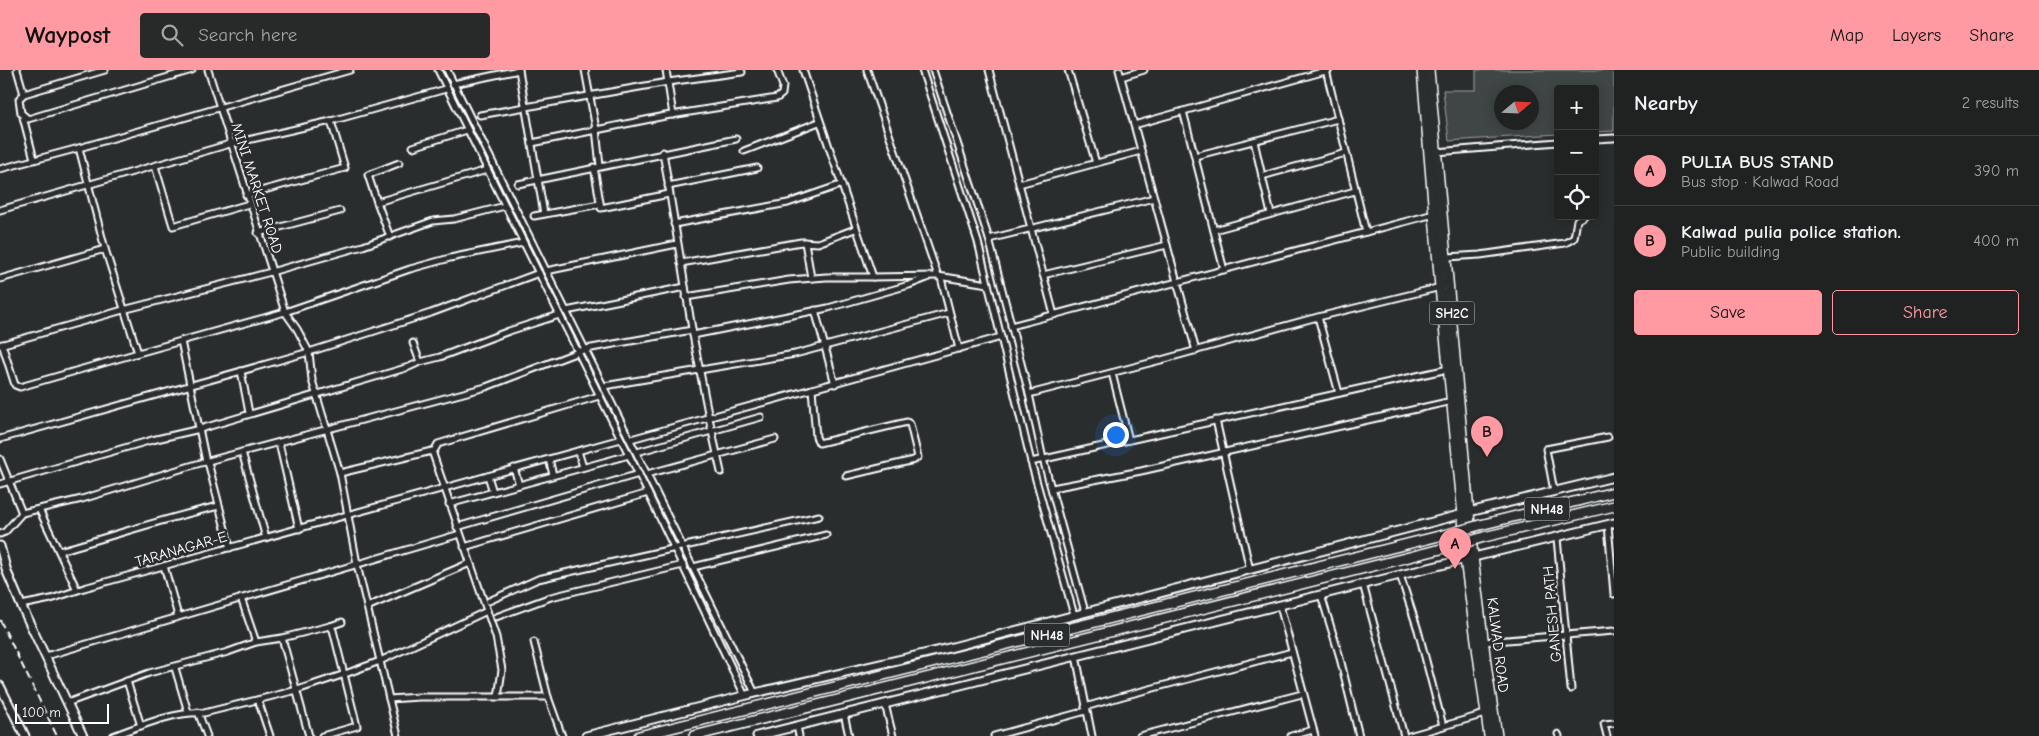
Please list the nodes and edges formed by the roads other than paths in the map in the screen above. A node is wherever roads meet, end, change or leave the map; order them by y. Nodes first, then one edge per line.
1 (17, 70) edge
2 (103, 70) edge
3 (192, 70) edge
4 (208, 70) edge
5 (350, 70) edge
6 (438, 70) edge
7 (446, 70) edge
8 (519, 70) edge
9 (585, 70) edge
10 (666, 70) edge
11 (777, 70) edge
12 (802, 70) edge
13 (867, 70) edge
14 (922, 70) edge
15 (933, 70) edge
16 (989, 70) edge
17 (1068, 70) edge
18 (1119, 70) edge
19 (1144, 70) edge
20 (1327, 70) edge
21 (1422, 70) edge
22 (1429, 70) edge
23 (742, 72) dead end
24 (1121, 77) junction
25 (668, 82) junction
26 (453, 84) junction
27 (446, 89) junction
28 (24, 94) junction
29 (590, 96) junction
30 (219, 108) junction
31 (525, 108) junction
32 (1183, 111) junction
33 (480, 115) dead end
34 (673, 115) junction
35 (23, 116) junction
36 (1338, 119) junction
37 (331, 121) junction
38 (819, 122) junction
39 (1134, 125) junction
40 (596, 129) junction
41 (467, 130) junction
42 (736, 138) dead end
43 (1614, 138) edge
44 (1599, 139) edge
45 (1254, 141) junction
46 (1554, 142) edge
47 (532, 143) junction
48 (230, 144) junction
49 (79, 148) junction
50 (413, 148) dead end
51 (744, 151) dead end
52 (1141, 151) junction
53 (663, 152) junction
54 (1436, 152) junction
55 (1346, 153) junction
56 (1195, 156) junction
57 (34, 160) junction
58 (399, 163) dead end
59 (1096, 163) junction
60 (155, 166) junction
61 (597, 167) junction
62 (757, 168) dead end
63 (0, 169) edge
64 (487, 170) junction
65 (1262, 176) junction
66 (538, 181) junction
67 (518, 184) dead end
68 (1019, 184) junction
69 (88, 185) junction
70 (668, 186) junction
71 (840, 186) junction
72 (1355, 191) junction
73 (669, 194) junction
74 (246, 195) junction
75 (1154, 198) junction
76 (376, 202) junction
77 (249, 204) junction
78 (600, 204) junction
79 (505, 206) junction
80 (0, 210) edge
81 (340, 211) dead end
82 (544, 214) junction
83 (1271, 214) junction
84 (1434, 214) junction
85 (534, 216) dead end
86 (1577, 220) edge
87 (674, 224) junction
88 (855, 229) junction
89 (1031, 229) junction
90 (1214, 230) junction
91 (1366, 232) junction
92 (258, 233) junction
93 (390, 237) junction
94 (989, 239) junction
95 (804, 242) junction
96 (523, 243) junction
97 (677, 244) junction
98 (1167, 245) junction
99 (105, 249) junction
100 (1447, 258) junction
101 (681, 263) junction
102 (1224, 270) junction
103 (546, 271) junction
104 (271, 272) junction
105 (539, 273) junction
106 (1044, 275) junction
107 (930, 276) junction
108 (873, 277) junction
109 (940, 277) junction
110 (811, 278) junction
111 (0, 279) edge
112 (1177, 282) junction
113 (988, 284) junction
114 (1445, 286) junction
115 (685, 287) junction
116 (686, 297) junction
117 (123, 310) junction
118 (815, 310) junction
119 (566, 311) junction
120 (284, 312) junction
121 (949, 313) junction
122 (559, 315) junction
123 (1054, 315) junction
124 (1318, 317) junction
125 (1012, 326) junction
126 (692, 332) junction
127 (1001, 337) junction
128 (181, 341) junction
129 (413, 343) dead end
130 (1, 344) edge
131 (824, 347) junction
132 (586, 348) junction
133 (959, 349) junction
134 (1196, 350) junction
135 (309, 352) junction
136 (138, 353) junction
137 (577, 353) junction
138 (420, 362) junction
139 (1448, 369) junction
140 (699, 370) junction
141 (241, 371) junction
142 (1112, 373) junction
143 (834, 384) junction
144 (191, 386) junction
145 (604, 386) junction
146 (812, 389) junction
147 (1339, 393) junction
148 (316, 394) junction
149 (1029, 394) junction
150 (600, 396) junction
151 (1452, 401) junction
152 (249, 414) junction
153 (761, 417) dead end
154 (709, 418) junction
155 (1216, 420) junction
156 (200, 429) junction
157 (326, 430) junction
158 (712, 431) junction
159 (1608, 437) dead end
160 (621, 438) junction
161 (0, 439) edge
162 (631, 439) junction
163 (774, 439) dead end
164 (1129, 440) junction
165 (278, 442) junction
166 (578, 451) junction
167 (1224, 451) junction
168 (242, 452) junction
169 (637, 452) junction
170 (433, 453) junction
171 (629, 455) junction
172 (717, 455) junction
173 (1044, 458) junction
174 (549, 459) junction
175 (0, 460) edge
176 (207, 462) junction
177 (1031, 462) junction
178 (583, 467) junction
179 (514, 468) junction
180 (722, 472) dead end
181 (340, 473) junction
182 (638, 474) junction
183 (647, 474) junction
184 (553, 475) junction
185 (488, 476) junction
186 (846, 476) dead end
187 (1614, 477) edge
188 (10, 482) junction
189 (0, 484) edge
190 (519, 485) junction
191 (444, 488) junction
192 (1052, 488) junction
193 (1554, 491) junction
194 (493, 492) junction
195 (1614, 492) edge
196 (648, 493) junction
197 (449, 504) junction
198 (219, 506) junction
199 (1614, 506) edge
200 (39, 509) junction
201 (22, 513) junction
202 (1466, 513) junction
203 (347, 516) junction
204 (819, 516) dead end
205 (1611, 524) edge
206 (457, 527) junction
207 (299, 528) junction
208 (0, 534) edge
209 (460, 534) junction
210 (826, 535) dead end
211 (266, 538) junction
212 (1557, 538) junction
213 (0, 546) edge
214 (464, 547) junction
215 (230, 548) junction
216 (683, 548) junction
217 (675, 549) junction
218 (59, 551) junction
219 (1469, 558) junction
220 (470, 564) junction
221 (357, 565) junction
222 (683, 565) junction
223 (0, 566) edge
224 (164, 566) junction
225 (693, 567) junction
226 (1250, 570) junction
227 (7, 572) junction
228 (1400, 575) junction
229 (1364, 584) junction
230 (77, 590) junction
231 (1614, 594) edge
232 (1322, 595) junction
233 (241, 598) junction
234 (489, 601) dead end
235 (21, 605) junction
236 (1280, 606) junction
237 (367, 607) junction
238 (487, 611) junction
239 (1085, 612) junction
240 (1074, 615) junction
241 (178, 616) junction
242 (496, 617) dead end
243 (342, 622) dead end
244 (330, 626) junction
245 (1614, 631) edge
246 (1566, 635) junction
247 (282, 638) junction
248 (256, 642) junction
249 (534, 642) dead end
250 (1483, 642) junction
251 (1292, 652) junction
252 (46, 656) junction
253 (1076, 656) junction
254 (380, 661) junction
255 (175, 668) junction
256 (344, 674) junction
257 (128, 681) junction
258 (0, 686) edge
259 (1571, 689) dead end
260 (297, 690) junction
261 (755, 693) junction
262 (1302, 694) junction
263 (745, 696) junction
264 (498, 697) junction
265 (548, 697) junction
266 (389, 699) junction
267 (258, 700) junction
268 (67, 703) junction
269 (885, 704) junction
270 (1086, 709) junction
271 (188, 712) junction
272 (198, 712) junction
273 (844, 714) junction
274 (1485, 714) junction
275 (1614, 723) edge
276 (141, 726) junction
277 (797, 726) junction
278 (1443, 726) junction
279 (1313, 730) junction
280 (1413, 735) edge
281 (25, 736) edge
282 (83, 736) edge
283 (112, 736) edge
284 (207, 736) edge
285 (270, 736) edge
286 (309, 736) edge
287 (322, 736) edge
288 (398, 736) edge
289 (562, 736) edge
290 (586, 736) edge
291 (639, 736) edge
292 (694, 736) edge
293 (757, 736) edge
294 (799, 736) edge
295 (849, 736) edge
296 (893, 736) edge
297 (994, 736) edge
298 (1092, 736) edge
299 (1140, 736) edge
300 (1291, 736) edge
301 (1315, 736) edge
302 (1359, 736) edge
303 (1404, 736) edge
304 (1489, 736) edge
305 (1497, 736) edge
306 (1607, 736) edge

1 - 28 street
2 - 28 street
3 - 35 street
4 - 30 street, MINI MARKET ROAD
5 - 30 street
6 - 27 street
7 - 26 street
8 - 26 street
8 - 31 street
9 - 29 street
10 - 25 street
11 - 34 street
12 - 38 street
13 - 109 street
14 - 113 street
15 - 94 street
16 - 68 street
17 - 59 street
18 - 24 street
19 - 24 street
20 - 32 street
20 - 36 street
21 - 84 main road, SH2C
22 - 54 main road, SH2C
23 - 25 street
24 - 39 street
25 - 29 street
25 - 34 street
26 - 103 street
27 - 37 street
27 - 41 street
28 - 35 street
29 - 31 street
29 - 40 street
30 - 48 street, MINI MARKET ROAD
30 - 49 street
31 - 33 street
31 - 47 street
32 - 39 street
32 - 56 street
34 - 40 street
35 - 57 street
36 - 45 street
36 - 55 street
37 - 48 street
37 - 74 street
38 - 51 street
38 - 71 street
39 - 52 street
40 - 47 street
40 - 61 street
41 - 50 street
41 - 64 street
42 - 53 street
43 - 44 street
45 - 56 street
45 - 65 street
46 - 54 street
47 - 66 street
48 - 60 street
48 - 74 street, MINI MARKET ROAD
49 - 57 street
49 - 69 street
52 - 59 street
52 - 75 street
53 - 61 street
53 - 70 street
54 - 100 main road, SH2C
55 - 65 street
55 - 72 street
56 - 90 street
57 - 63 street
58 - 76 street
59 - 68 street
60 - 69 street
60 - 77 street
61 - 66 street
61 - 78 street
62 - 70 street
64 - 76 street
64 - 79 street
65 - 83 street
66 - 67 street
66 - 82 street
68 - 89 street
69 - 80 street
69 - 99 street
70 - 73 street
71 - 87 street
71 - 88 street
72 - 83 street
72 - 91 street
73 - 78 street
73 - 87 street
74 - 77 street, MINI MARKET ROAD
75 - 89 street
75 - 98 street
76 - 93 street
77 - 92 street, MINI MARKET ROAD
78 - 82 street
79 - 93 street
79 - 96 street
81 - 92 street
82 - 85 street
83 - 90 street
84 - 91 street
84 - 114 main road, SH2C
86 - 100 street
87 - 97 street
88 - 95 street
88 - 108 street
89 - 94 street
89 - 106 street
90 - 102 street
91 - 102 street
92 - 104 street, MINI MARKET ROAD
93 - 104 street
94 - 125 street
95 - 101 street
95 - 110 street
96 - 105 street
96 - 120 street
97 - 101 street
97 - 103 street
98 - 106 street
98 - 112 street
99 - 111 street
99 - 117 street
100 - 114 main road, SH2C
101 - 115 street
102 - 112 street
103 - 119 street
104 - 117 street
104 - 120 street, MINI MARKET ROAD
105 - 122 street
105 - 135 street
106 - 123 street
107 - 108 street
107 - 109 street
107 - 118 street
108 - 110 street
109 - 113 street
109 - 121 street
110 - 116 street
112 - 123 street
112 - 134 street
113 - 127 street
114 - 124 street
114 - 139 main road, SH2C
114 - 202 main road, SH2C
115 - 116 street
115 - 119 street
116 - 126 street
117 - 130 street
117 - 136 street
118 - 126 street
118 - 131 street
119 - 132 street
120 - 128 street
120 - 135 street, MINI MARKET ROAD
121 - 131 street
121 - 133 street
122 - 137 street
122 - 138 street
123 - 125 street
124 - 134 street
124 - 147 street
125 - 149 street
126 - 132 street
126 - 140 street
127 - 133 street
127 - 177 street
128 - 136 street
128 - 144 street
129 - 138 street
130 - 136 street
131 - 140 street
131 - 143 street
132 - 137 street
132 - 145 street
133 - 143 street
134 - 142 street
135 - 141 street
135 - 148 street
137 - 150 street
137 - 157 street
138 - 148 street
139 - 147 street
139 - 151 main road, SH2C
140 - 145 street
140 - 154 street
141 - 144 street
141 - 152 street
142 - 149 street
142 - 164 street
143 - 146 street
144 - 156 street
144 - 161 street
145 - 162 street
146 - 154 street
146 - 186 street
147 - 155 street
148 - 152 street
148 - 157 street
149 - 173 street
150 - 160 street
150 - 170 street
151 - 167 street
151 - 202 main road, SH2C
152 - 156 street
153 - 158 street
154 - 158 street
154 - 162 street
155 - 164 street
155 - 167 street
156 - 176 street
156 - 188 street
157 - 165 street
157 - 181 street
158 - 169 street
158 - 172 street
159 - 193 street
160 - 166 street, TARANAGAR-E
160 - 171 street
162 - 169 street
163 - 172 street
164 - 173 street
165 - 168 street
165 - 207 street
166 - 174 street, TARANAGAR-E
166 - 178 street
167 - 192 street
167 - 226 street
168 - 176 street
168 - 211 street
169 - 183 street
170 - 181 street
170 - 191 street
171 - 178 street
171 - 182 street
172 - 180 street
172 - 183 street
173 - 177 street
173 - 192 street
174 - 179 street, TARANAGAR-E
174 - 184 street
175 - 188 street
176 - 198 street
176 - 200 street
177 - 240 street
178 - 184 street
179 - 185 street, TARANAGAR-E
179 - 190 street
181 - 203 street
182 - 196 street
182 - 206 street
183 - 216 street
184 - 190 street
185 - 191 street, TARANAGAR-E
185 - 194 street
187 - 193 street
188 - 189 street
188 - 201 street
190 - 194 street
191 - 197 street
191 - 203 street, TARANAGAR-E
192 - 239 street
193 - 202 street
194 - 197 street
195 - 291 main road, NH48, bridge
196 - 214 street
196 - 217 street
197 - 206 street
198 - 215 street
198 - 218 street
199 - 292 main road, NH48, bridge
200 - 201 street
200 - 218 street
201 - 208 street
202 - 219 main road, SH2C
202 - 226 street
203 - 207 street, TARANAGAR-E
203 - 221 street
204 - 216 street
205 - 212 street
205 - 231 street
206 - 209 street
207 - 211 street, TARANAGAR-E
209 - 214 street
209 - 221 street
210 - 225 street
211 - 215 street, TARANAGAR-E
212 - 219 street
212 - 246 street, GANESH PATH
213 - 227 street
214 - 220 street
215 - 224 street, TARANAGAR-E
216 - 217 street
216 - 225 street
217 - 222 street
217 - 234 street
218 - 230 street
219 - 228 street
219 - 250 main road, KALWAD ROAD / SH2C
219 - 274 main road, KALWAD ROAD / SH2C
220 - 237 street
220 - 238 street
221 - 233 street
221 - 237 street
222 - 242 street
222 - 263 street
223 - 227 street
224 - 230 street, TARANAGAR-E
224 - 241 street
225 - 261 street
226 - 239 street
227 - 235 street
228 - 229 street
228 - 278 street
229 - 232 street
229 - 303 street
230 - 235 street, TARANAGAR-E
232 - 236 street
232 - 302 street
233 - 241 street
233 - 248 street
235 - 252 street
236 - 251 street
236 - 253 street
237 - 254 street
238 - 254 street
238 - 264 street
239 - 240 street
240 - 261 street
241 - 252 street
243 - 244 street
244 - 247 street
244 - 256 street
245 - 246 street
246 - 250 street
246 - 259 street, GANESH PATH
247 - 248 street
247 - 260 street
248 - 255 street
249 - 265 street
250 - 305 main road, KALWAD ROAD / SH2C
251 - 262 street
251 - 270 street
252 - 268 street
253 - 269 street
253 - 270 street
254 - 256 street
254 - 266 street
255 - 257 street
255 - 271 street
256 - 260 street
256 - 287 street
257 - 268 street
257 - 276 street
258 - 281 street
260 - 267 street
260 - 286 street
261 - 263 street
262 - 279 street
262 - 299 street
263 - 290 street
264 - 265 street
264 - 266 street
265 - 289 street
266 - 288 street
267 - 272 street
267 - 285 street
268 - 282 street
269 - 273 street
269 - 296 street
270 - 297 street
270 - 298 street
271 - 272 street
271 - 276 street
272 - 284 street
273 - 277 street
273 - 295 street
274 - 278 street
274 - 304 main road, KALWAD ROAD / SH2C
275 - 306 street
276 - 283 street
277 - 293 street
277 - 294 street
278 - 280 street
279 - 300 street
279 - 301 street

